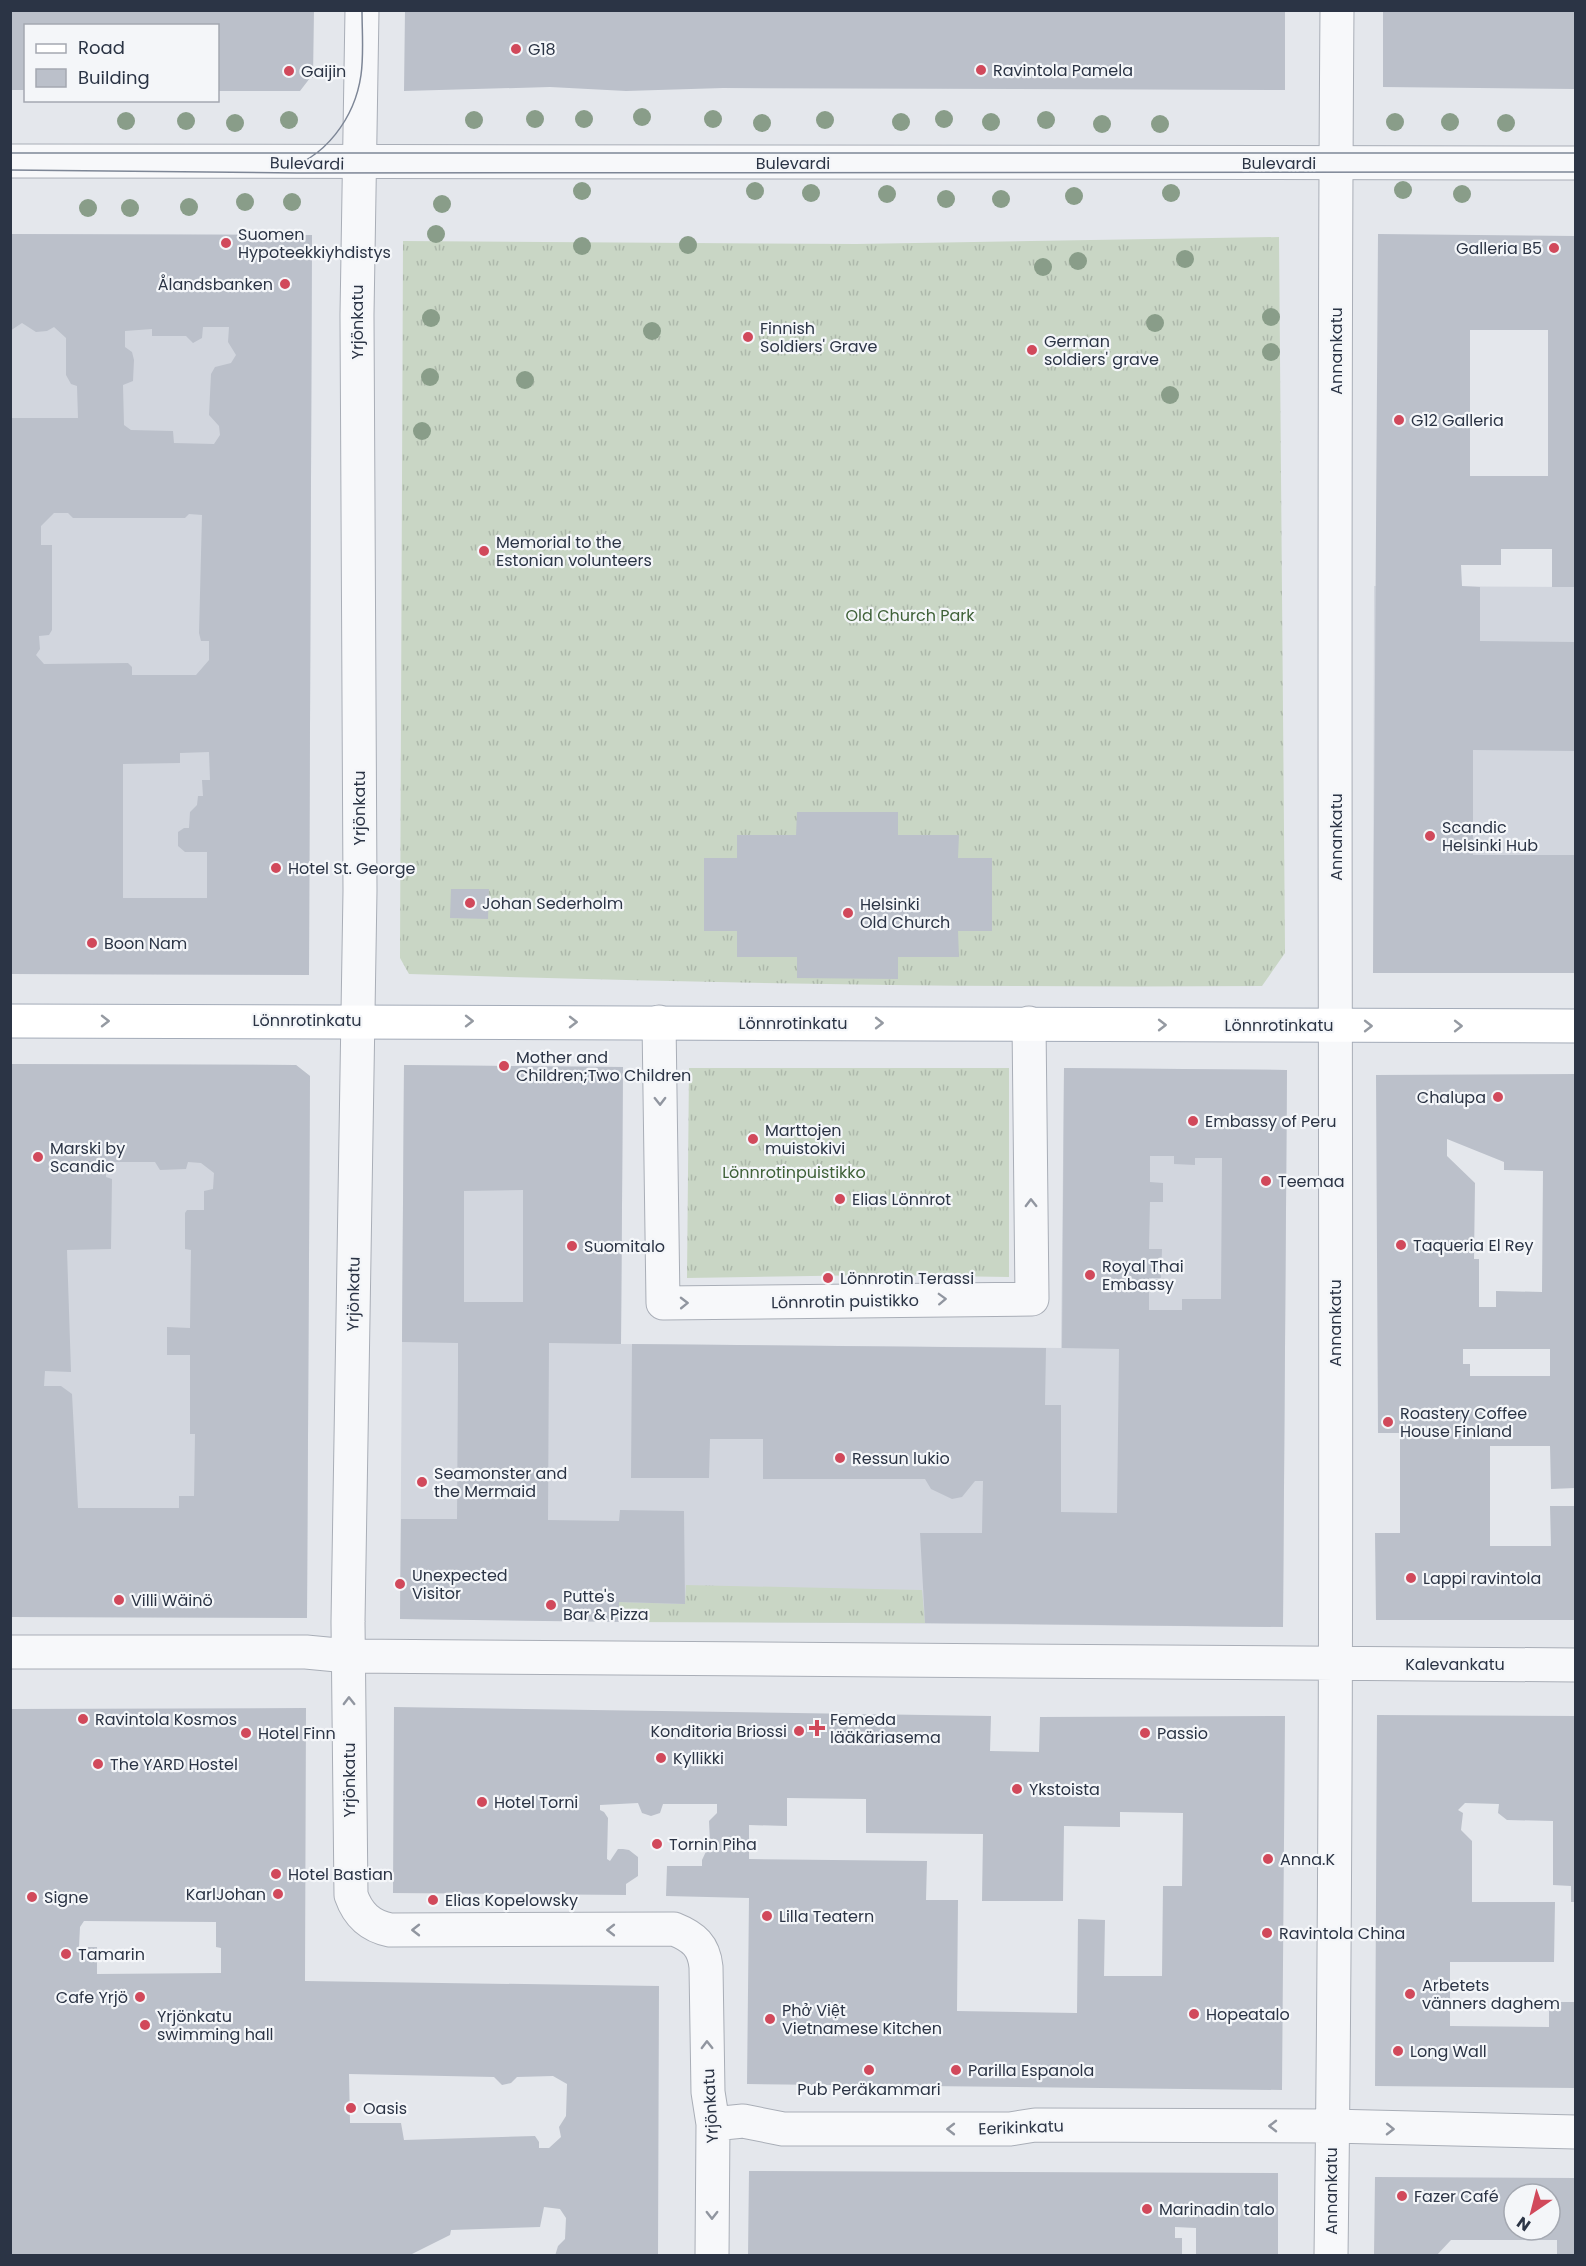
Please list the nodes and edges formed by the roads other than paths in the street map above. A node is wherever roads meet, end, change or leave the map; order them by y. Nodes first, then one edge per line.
1 (362, 10) edge
2 (1337, 10) edge
3 (10, 161) edge
4 (359, 163) junction
5 (1336, 163) junction
6 (1575, 163) edge
7 (357, 1020) junction
8 (10, 1021) edge
9 (659, 1022) junction
10 (1029, 1023) junction
11 (1336, 1026) junction
12 (1575, 1026) edge
13 (10, 1652) edge
14 (348, 1656) junction
15 (1335, 1663) junction
16 (1575, 1665) edge
17 (713, 2124) junction
18 (1331, 2126) junction
19 (1575, 2132) edge
20 (712, 2256) edge
21 (1331, 2256) edge

1 - 4 street, Yrjönkatu
2 - 5 street, Annankatu
3 - 4 street, Bulevardi
4 - 5 street, Bulevardi
4 - 7 street, Yrjönkatu
5 - 6 street, Bulevardi
5 - 11 street, Annankatu
8 -> 7 main road, Lönnrotinkatu
7 -> 9 main road, Lönnrotinkatu
7 - 14 street, Yrjönkatu
9 -> 10 main road, Lönnrotinkatu
9 -> 10 street, Lönnrotin puistikko
10 -> 11 main road, Lönnrotinkatu
11 -> 12 main road, Lönnrotinkatu
11 - 15 street, Annankatu
13 - 14 street, Kalevankatu
14 - 15 street, Kalevankatu
17 -> 14 street, Yrjönkatu
15 - 16 street, Kalevankatu
15 - 18 street, Annankatu
18 -> 17 street, Eerikinkatu
17 -> 20 street, Yrjönkatu
18 -> 19 street, Eerikinkatu
18 - 21 street, Annankatu

